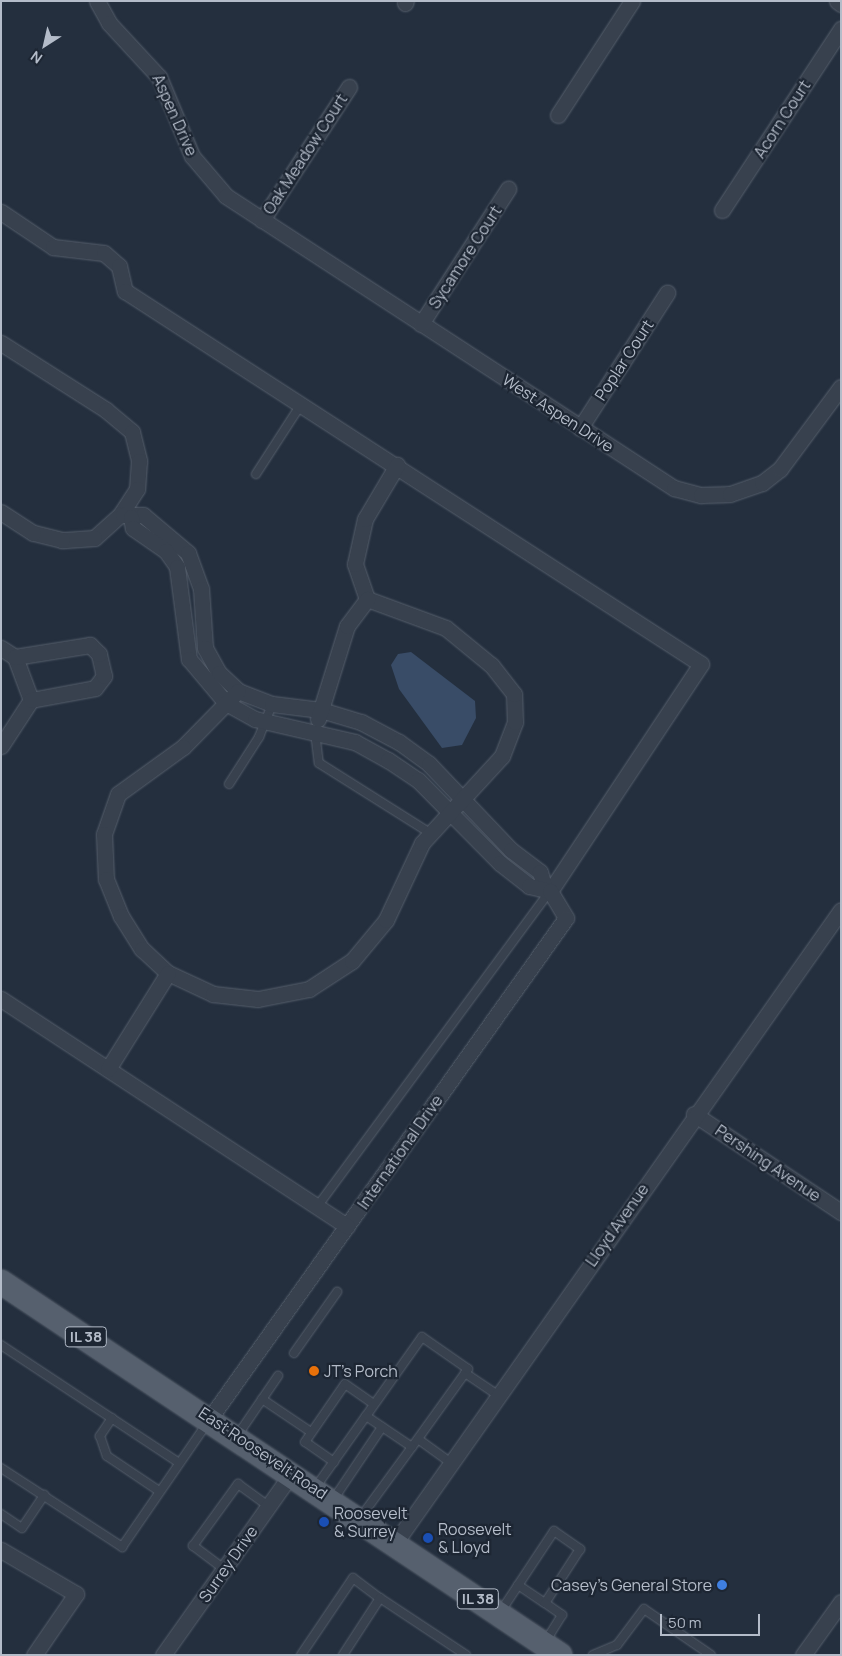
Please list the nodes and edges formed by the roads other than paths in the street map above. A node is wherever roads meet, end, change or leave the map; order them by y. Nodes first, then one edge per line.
1 (97, 1) edge
2 (632, 1) edge
3 (837, 1) edge
4 (841, 4) edge
5 (841, 28) edge
6 (349, 87) dead end
7 (558, 115) dead end
8 (508, 189) dead end
9 (722, 210) dead end
10 (1, 212) edge
11 (262, 220) junction
12 (667, 293) dead end
13 (421, 324) junction
14 (1, 343) edge
15 (841, 387) edge
16 (302, 403) junction
17 (580, 428) junction
18 (397, 465) junction
19 (256, 474) dead end
20 (1, 512) edge
21 (126, 516) junction
22 (367, 599) junction
23 (1, 648) edge
24 (15, 657) junction
25 (238, 691) junction
26 (31, 700) junction
27 (226, 703) junction
28 (272, 704) junction
29 (320, 710) junction
30 (265, 721) junction
31 (314, 730) junction
32 (1, 746) edge
33 (229, 784) dead end
34 (462, 800) junction
35 (450, 813) junction
36 (430, 834) junction
37 (547, 888) junction
38 (841, 910) edge
39 (168, 974) junction
40 (1, 999) edge
41 (108, 1069) junction
42 (694, 1114) junction
43 (317, 1207) junction
44 (841, 1212) edge
45 (347, 1226) junction
46 (1, 1282) edge
47 (337, 1292) dead end
48 (1, 1345) edge
49 (294, 1353) dead end
50 (465, 1373) junction
51 (278, 1376) dead end
52 (498, 1395) junction
53 (262, 1398) junction
54 (374, 1404) junction
55 (366, 1416) junction
56 (112, 1418) junction
57 (210, 1418) junction
58 (382, 1427) junction
59 (311, 1432) junction
60 (237, 1436) junction
61 (418, 1439) junction
62 (412, 1448) junction
63 (178, 1462) junction
64 (334, 1462) junction
65 (451, 1463) junction
66 (1, 1468) edge
67 (292, 1473) junction
68 (159, 1491) junction
69 (324, 1494) junction
70 (44, 1495) junction
71 (268, 1506) junction
72 (1, 1514) edge
73 (360, 1518) junction
74 (395, 1543) junction
75 (1, 1550) edge
76 (224, 1569) junction
77 (518, 1585) junction
78 (380, 1598) junction
79 (841, 1602) edge
80 (545, 1603) junction
81 (500, 1614) junction
82 (617, 1645) junction
83 (552, 1649) edge
84 (808, 1653) edge
85 (34, 1655) edge
86 (163, 1655) edge
87 (301, 1655) edge
88 (343, 1655) edge
89 (466, 1655) edge
90 (592, 1655) edge
91 (617, 1655) edge
92 (711, 1655) edge

1 - 11 street, Aspen Drive
2 - 7 street
3 - 4 street
5 - 9 street, Acorn Court
6 - 11 street, Oak Meadow Court
8 - 13 street, Sycamore Court
10 - 16 street
11 - 13 street, West Aspen Drive
12 - 17 street, Poplar Court
13 - 17 street, West Aspen Drive
14 - 21 street
15 - 17 street, West Aspen Drive
16 - 18 street
16 - 19 lane
18 - 22 street
18 - 37 street
20 - 21 street
21 - 25 street, International Drive
21 - 27 street
22 - 29 street
22 - 34 street
23 - 24 street
24 - 26 street
24 - 26 street
25 - 27 street
25 - 28 street, International Drive
26 - 32 street
27 - 30 street
27 - 39 street
28 - 29 street, International Drive
28 - 30 lane
29 - 31 street
29 - 34 street, International Drive
30 - 31 street
30 - 33 lane
31 - 35 street
31 - 36 lane
34 - 35 street
34 - 37 street, International Drive
35 - 36 street
35 - 37 street
36 - 39 street
37 - 43 lane
37 - 45 street, International Drive
38 - 42 street, Lloyd Avenue
39 - 41 street
40 - 41 street
41 - 43 street
42 - 44 street, Pershing Avenue
42 - 52 street, Lloyd Avenue
43 - 45 street
45 - 57 street, International Drive
46 - 57 main road, East Roosevelt Road / IL 38
47 - 49 lane
48 - 56 lane
50 - 52 lane
50 - 54 lane
50 - 61 lane
51 - 53 lane
52 - 65 street, Lloyd Avenue
53 - 59 lane
53 - 60 lane
54 - 55 lane
54 - 59 lane
55 - 58 lane
55 - 64 lane
56 - 63 lane
56 - 68 lane
57 - 60 main road, East Roosevelt Road / IL 38
57 - 63 lane
58 - 62 lane
58 - 69 lane
59 - 64 lane
60 - 67 main road, East Roosevelt Road / IL 38
61 - 62 lane
61 - 65 lane
62 - 73 lane
63 - 68 lane
64 - 69 lane
65 - 74 street, Lloyd Avenue
66 - 70 lane
67 - 69 main road, East Roosevelt Road / IL 38
67 - 71 street, Surrey Drive
68 - 70 lane
69 - 73 main road, East Roosevelt Road / IL 38
70 - 72 lane
71 - 76 street, Surrey Drive
71 - 76 lane
73 - 74 main road, East Roosevelt Road / IL 38
74 - 81 main road, East Roosevelt Road / IL 38
75 - 85 street
76 - 86 street, Surrey Drive
77 - 80 lane
77 - 80 lane
77 - 81 lane
78 - 87 lane
78 - 88 lane
78 - 89 lane
79 - 84 street
80 - 83 lane
81 - 83 main road, East Roosevelt Road / IL 38
82 - 90 lane
82 - 91 lane
82 - 92 lane

